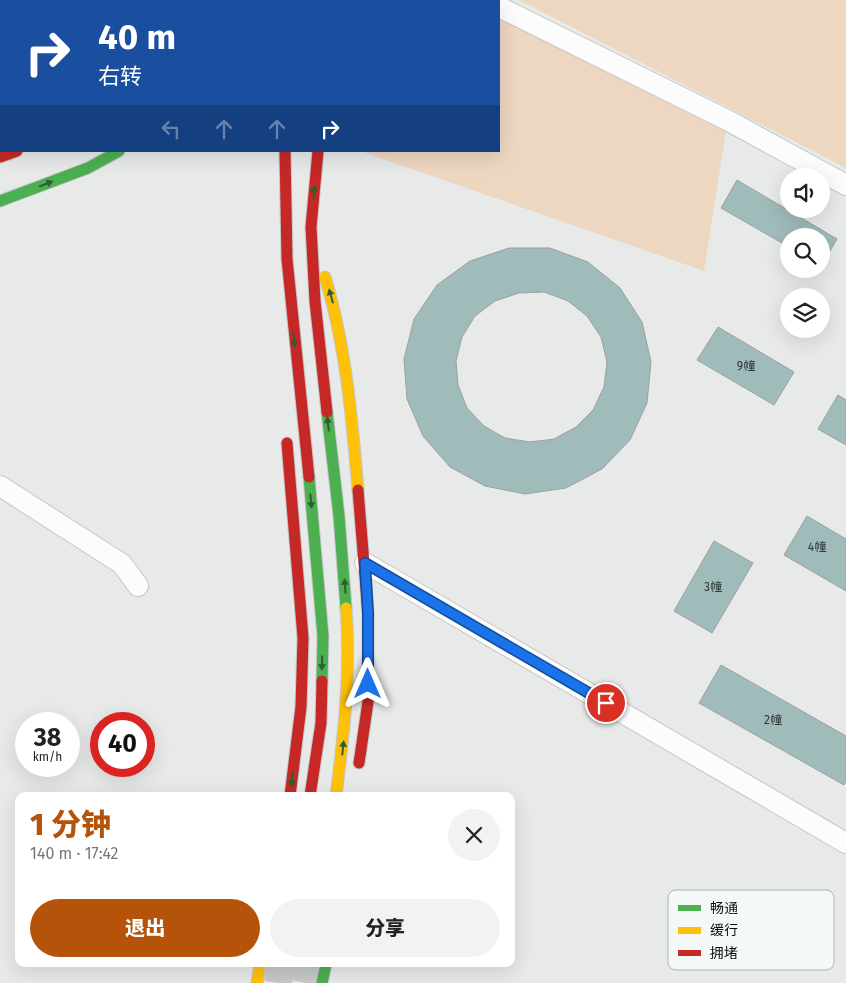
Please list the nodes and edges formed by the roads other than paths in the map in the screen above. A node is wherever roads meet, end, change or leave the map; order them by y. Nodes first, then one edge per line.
1 (500, 7) edge
2 (13, 152) edge
3 (118, 152) edge
4 (284, 152) edge
5 (318, 152) edge
6 (0, 157) edge
7 (846, 185) edge
8 (0, 201) edge
9 (311, 227) junction
10 (287, 259) junction
11 (283, 325) dead end
12 (286, 432) dead end
13 (0, 486) edge
14 (365, 563) junction
15 (138, 586) dead end
16 (358, 773) dead end
17 (290, 792) edge
18 (311, 792) edge
19 (337, 792) edge
20 (846, 843) edge
21 (259, 967) edge
22 (325, 967) edge
23 (256, 983) edge
24 (322, 983) edge

1 - 7 street
2 - 6 street
8 -> 3 street
4 - 10 street
9 -> 5 street
14 -> 9 street
19 -> 9 street
10 - 11 street
10 -> 18 street
12 -> 17 street
13 - 15 street
14 - 16 street
14 - 20 street
21 - 23 street
22 - 24 street

